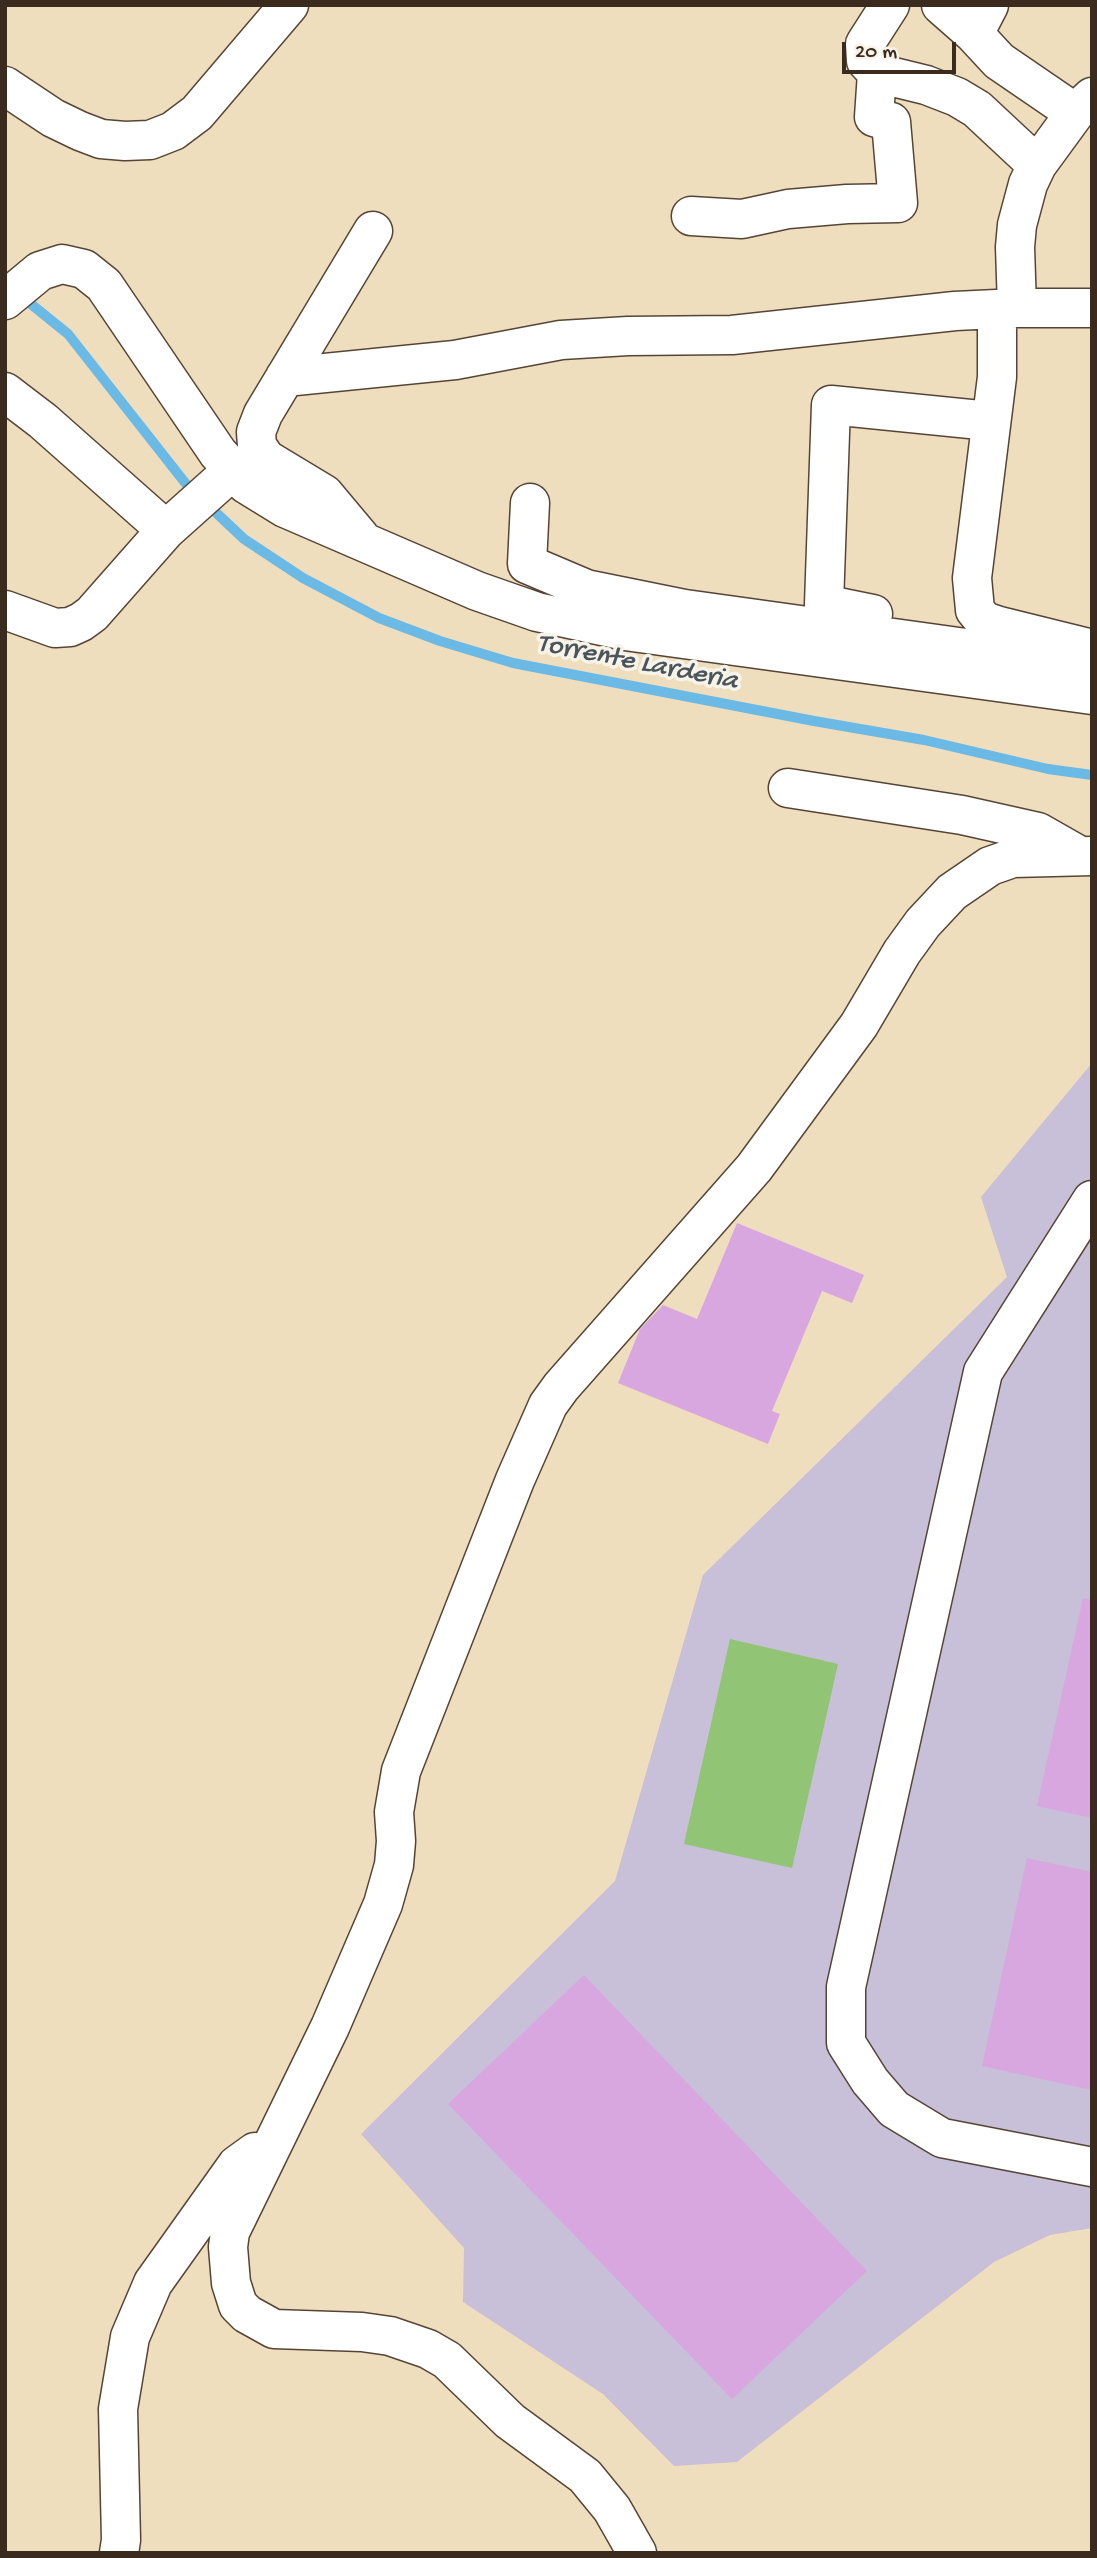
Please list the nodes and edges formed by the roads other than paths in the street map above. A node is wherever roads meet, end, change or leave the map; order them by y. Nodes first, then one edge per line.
1 (289, 5) edge
2 (890, 5) edge
3 (942, 5) edge
4 (981, 19) edge
5 (877, 73) junction
6 (5, 86) edge
7 (1083, 105) edge
8 (1037, 165) junction
9 (691, 216) dead end
10 (373, 231) dead end
11 (5, 300) edge
12 (1007, 309) junction
13 (1092, 309) edge
14 (285, 377) junction
15 (5, 392) edge
16 (989, 421) junction
17 (232, 471) junction
18 (530, 503) dead end
19 (166, 530) junction
20 (366, 544) junction
21 (5, 610) edge
22 (1092, 649) edge
23 (1009, 654) junction
24 (1092, 680) edge
25 (1092, 695) edge
26 (788, 788) dead end
27 (1086, 856) edge
28 (1092, 1200) edge
29 (276, 2137) junction
30 (1092, 2167) edge
31 (119, 2553) edge
32 (637, 2553) edge

1 - 6 street
2 - 5 street
3 - 4 street
4 - 7 street
5 - 8 street
5 - 9 street
7 - 8 street
8 - 12 street
10 - 14 street
11 - 17 street
12 - 13 street
12 - 14 street
12 - 16 street
14 - 20 street
15 - 19 street
16 - 22 street
16 - 23 street
17 - 19 street
17 - 20 street
18 - 23 street
19 - 21 street
20 - 25 street
23 - 24 street
26 - 27 street
27 - 29 street
28 - 30 street
29 - 31 street
29 - 32 street

